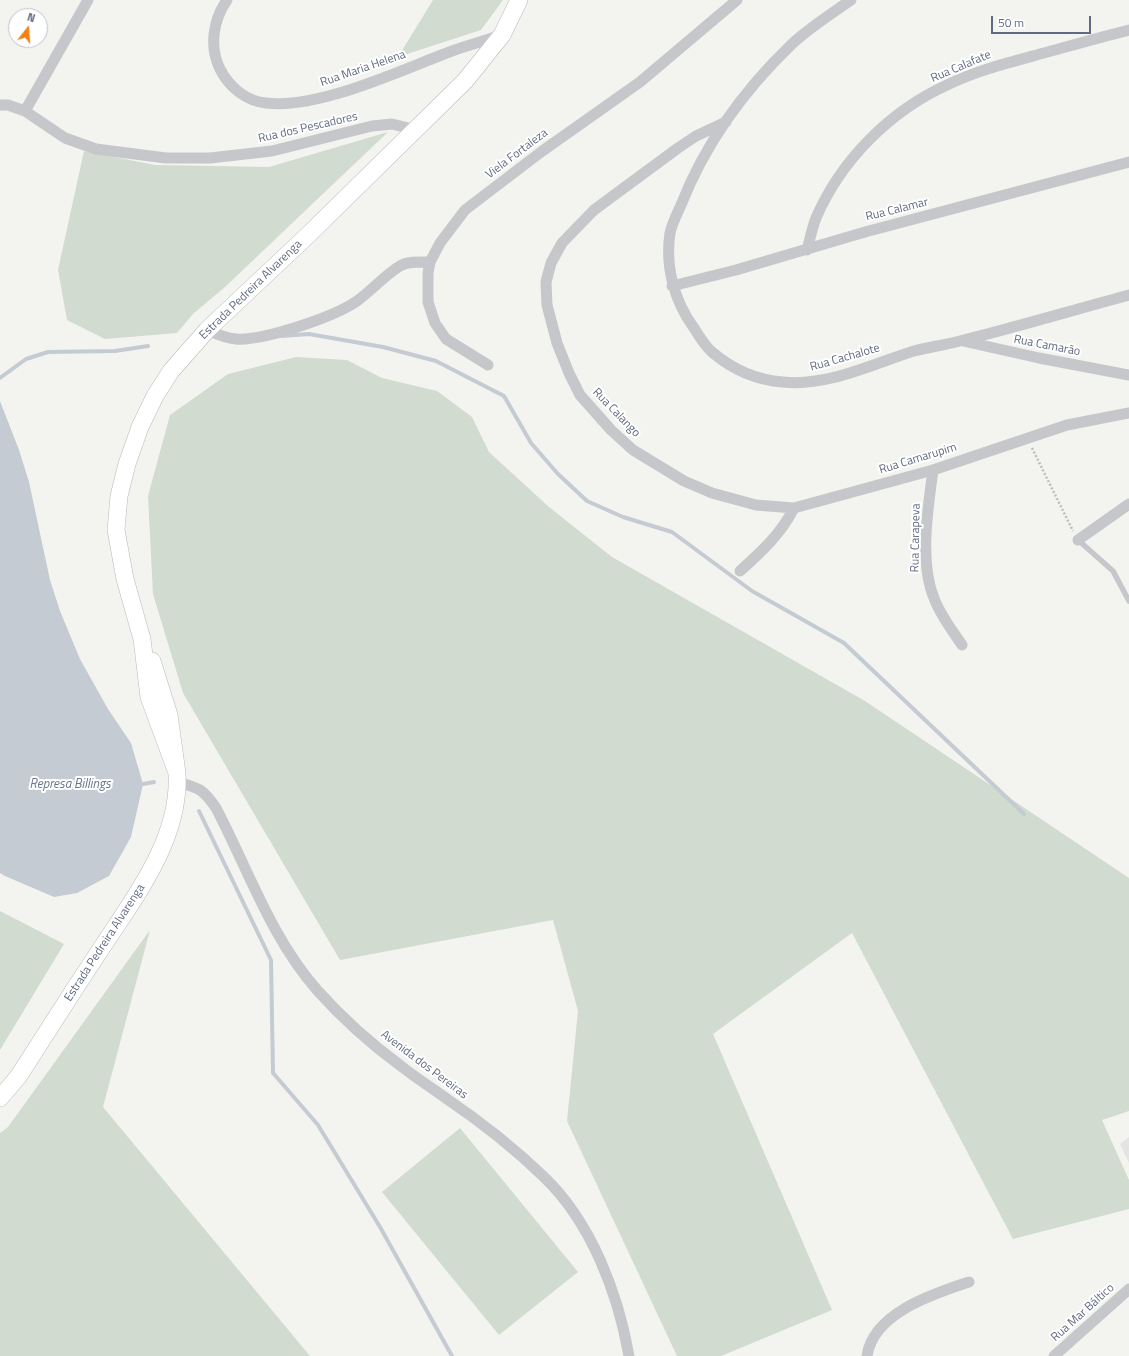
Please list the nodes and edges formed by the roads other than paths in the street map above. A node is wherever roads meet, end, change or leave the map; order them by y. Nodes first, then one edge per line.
1 (88, 0) edge
2 (227, 0) edge
3 (519, 0) edge
4 (736, 0) edge
5 (851, 0) edge
6 (1129, 30) edge
7 (502, 35) junction
8 (0, 105) edge
9 (25, 111) junction
10 (726, 122) junction
11 (416, 130) junction
12 (1129, 162) edge
13 (807, 250) junction
14 (430, 262) junction
15 (672, 286) junction
16 (1129, 295) edge
17 (207, 330) junction
18 (960, 341) junction
19 (488, 365) dead end
20 (1129, 375) edge
21 (1129, 413) edge
22 (933, 470) junction
23 (1129, 504) edge
24 (794, 508) junction
25 (1078, 540) joint
26 (740, 571) dead end
27 (1129, 601) edge
28 (962, 645) dead end
29 (177, 777) junction
30 (0, 1098) edge
31 (969, 1282) dead end
32 (1129, 1289) edge
33 (629, 1356) edge
34 (867, 1356) edge
35 (1054, 1356) edge

1 - 9 street
2 - 7 street, Rua Maria Helena
3 - 7 main road, Estrada Pedreira Alvarenga
4 - 14 street, Viela Fortaleza
5 - 10 street, Rua Cachalote
6 - 13 street, Rua Calafate
7 - 11 main road, Estrada Pedreira Alvarenga
8 - 9 street, Rua dos Pescadores
9 - 11 street, Rua dos Pescadores
10 - 15 street, Rua Cachalote
10 - 24 street, Rua Calango
11 - 17 main road, Estrada Pedreira Alvarenga
12 - 13 street, Rua Calamar
13 - 15 street, Rua Calamar
14 - 17 street
14 - 19 street, Viela Fortaleza
15 - 18 street, Rua Cachalote
16 - 18 street, Rua Cachalote
17 - 29 main road, Estrada Pedreira Alvarenga
18 - 20 street, Rua Camarão
21 - 22 street, Rua Camarupim
22 - 24 street, Rua Camarupim
22 - 28 street, Rua Carapeva
23 - 25 street
24 - 26 street
25 - 27 lane
29 - 30 main road, Estrada Pedreira Alvarenga
29 - 33 street, Avenida dos Pereiras
31 - 34 street
32 - 35 street, Rua Mar Báltico

